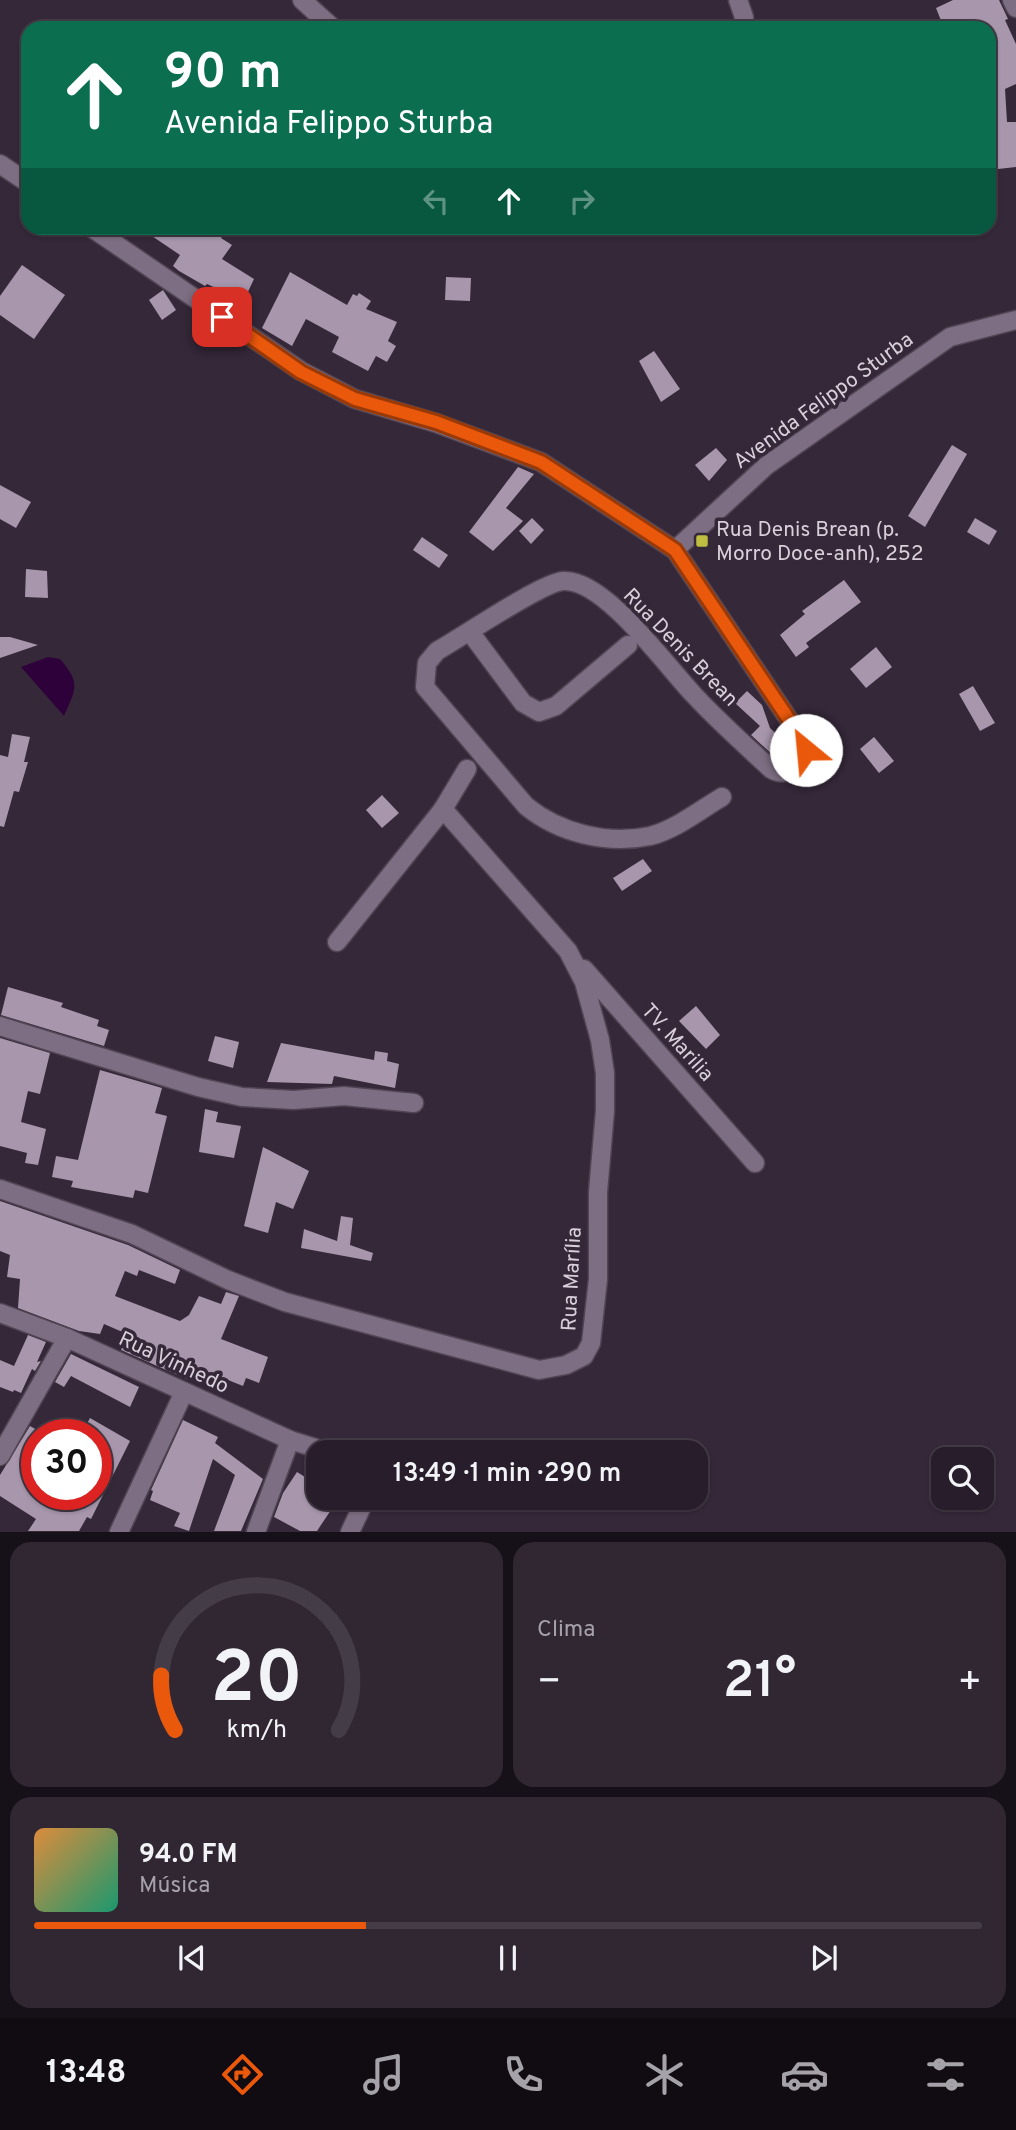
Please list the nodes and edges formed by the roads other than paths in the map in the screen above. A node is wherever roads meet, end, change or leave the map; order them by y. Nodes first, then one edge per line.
1 (302, 0) edge
2 (738, 0) edge
3 (1012, 0) edge
4 (1016, 8) edge
5 (325, 21) edge
6 (744, 21) edge
7 (0, 164) edge
8 (21, 178) edge
9 (102, 235) edge
10 (1016, 320) edge
11 (675, 550) junction
12 (470, 632) junction
13 (628, 645) dead end
14 (467, 769) dead end
15 (722, 797) dead end
16 (443, 809) junction
17 (337, 942) dead end
18 (568, 951) junction
19 (0, 1026) edge
20 (414, 1103) dead end
21 (755, 1163) dead end
22 (0, 1189) edge
23 (0, 1313) edge
24 (67, 1338) junction
25 (184, 1392) junction
26 (290, 1440) junction
27 (306, 1445) edge
28 (0, 1456) edge
29 (360, 1510) edge
30 (119, 1531) edge
31 (256, 1531) edge
32 (350, 1531) edge

1 - 5 street
2 - 6 street
3 - 4 street
7 - 8 street
9 - 11 street
10 - 11 street, Avenida Felippo Sturba
11 - 12 street, Rua Denis Brean
12 - 13 street
12 - 15 street, Rua Denis Brean
14 - 16 street
16 - 17 street
16 - 18 street, Rua Marília
18 - 21 street, TV. Marilia
18 - 22 street, Rua Marília
19 - 20 street
23 - 24 street, Rua Vinhedo
24 - 25 street, Rua Vinhedo
24 - 28 street
25 - 26 street, Rua Vinhedo
25 - 30 street
26 - 27 street, Rua Vinhedo
26 - 31 street
29 - 32 street

